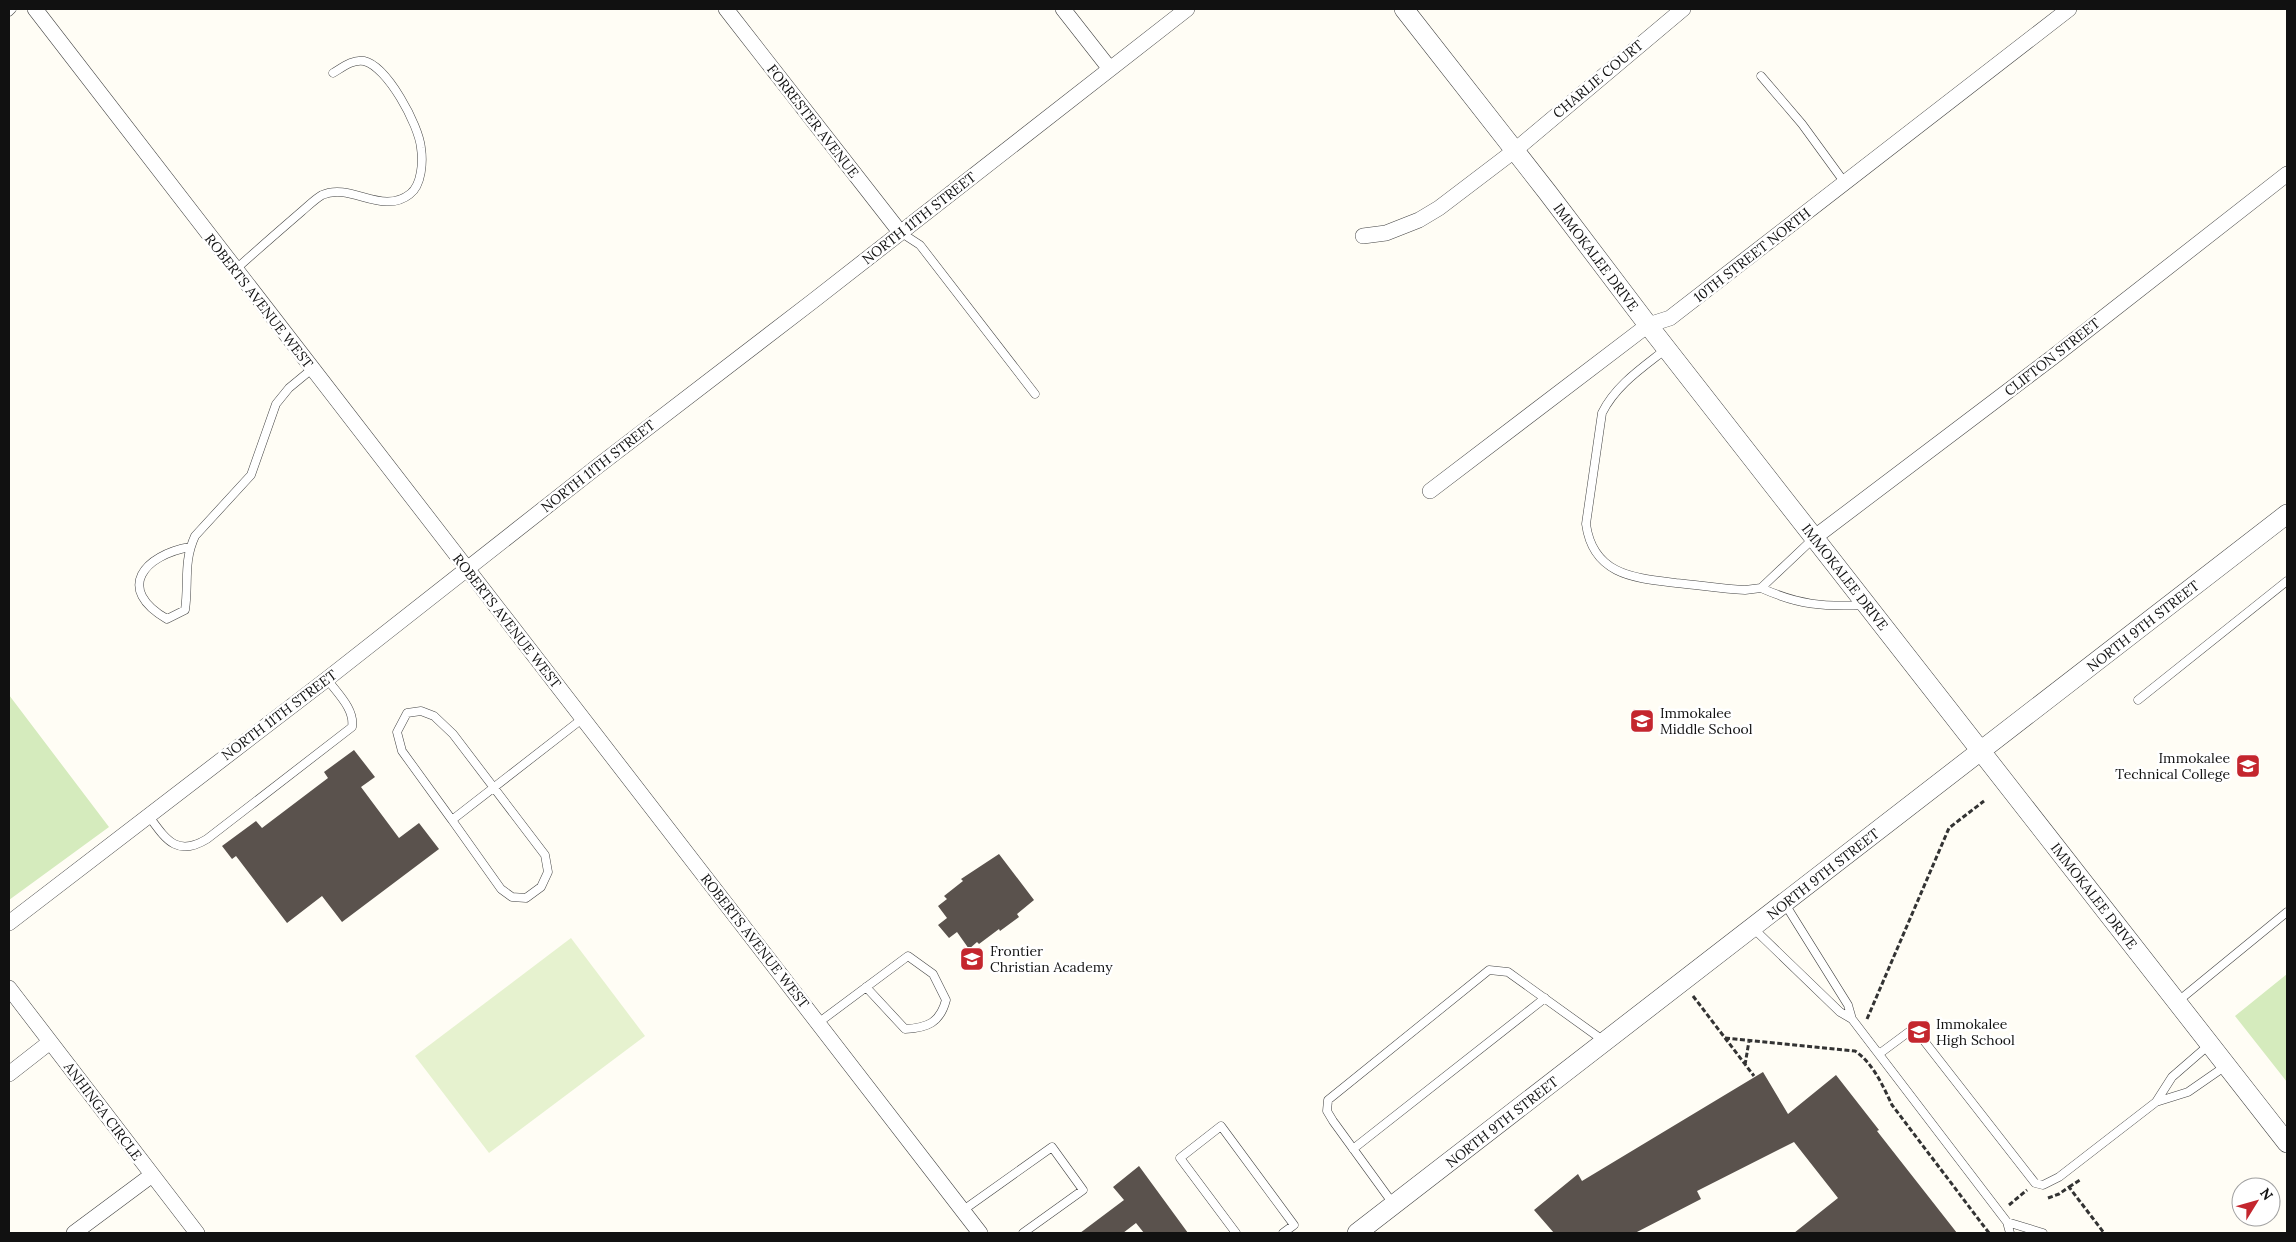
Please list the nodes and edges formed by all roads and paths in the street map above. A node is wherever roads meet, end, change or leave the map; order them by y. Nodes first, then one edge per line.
1 (12, 9) edge
2 (35, 9) edge
3 (726, 9) edge
4 (1063, 9) edge
5 (1187, 9) edge
6 (1404, 9) edge
7 (1683, 9) edge
8 (2069, 9) edge
9 (9, 12) edge
10 (1110, 69) junction
11 (333, 73) dead end
12 (1761, 76) dead end
13 (1514, 151) junction
14 (2287, 174) edge
15 (1845, 183) junction
16 (900, 232) junction
17 (1363, 236) dead end
18 (235, 270) junction
19 (1648, 326) junction
20 (1666, 349) junction
21 (312, 369) junction
22 (1035, 394) dead end
23 (1430, 491) dead end
24 (2287, 514) edge
25 (1815, 537) junction
26 (190, 547) junction
27 (467, 570) junction
28 (2287, 581) edge
29 (1760, 588) junction
30 (1867, 605) junction
31 (326, 680) junction
32 (2138, 700) dead end
33 (582, 719) junction
34 (1980, 751) junction
35 (494, 788) junction
36 (1984, 801) dead end
37 (148, 815) junction
38 (452, 820) junction
39 (1785, 904) junction
40 (2287, 912) edge
41 (9, 923) edge
42 (1753, 928) junction
43 (866, 987) junction
44 (9, 988) edge
45 (1689, 989) dead end
46 (1545, 998) junction
47 (2177, 1002) junction
48 (1852, 1019) junction
49 (1867, 1020) dead end
50 (818, 1023) junction
51 (1725, 1038) junction
52 (1749, 1040) junction
53 (50, 1042) junction
54 (1605, 1042) junction
55 (2210, 1044) junction
56 (1879, 1054) junction
57 (1745, 1065) junction
58 (2227, 1065) junction
59 (9, 1074) edge
60 (1754, 1076) dead end
61 (2156, 1102) junction
62 (2287, 1143) edge
63 (1353, 1149) junction
64 (152, 1175) junction
65 (2080, 1180) dead end
66 (2069, 1188) junction
67 (2033, 1197) dead end
68 (2046, 1199) dead end
69 (1394, 1205) junction
70 (2008, 1205) dead end
71 (962, 1211) junction
72 (2007, 1222) junction
73 (74, 1233) edge
74 (196, 1233) edge
75 (980, 1233) edge
76 (1024, 1233) edge
77 (1236, 1233) edge
78 (1282, 1233) edge
79 (1357, 1233) edge
80 (1989, 1233) edge
81 (2010, 1233) edge
82 (2043, 1233) edge
83 (2104, 1233) edge

1 - 9 lane
2 - 18 street, ROBERTS AVENUE WEST
3 - 16 street, FORRESTER AVENUE
4 - 10 street
5 - 10 street, NORTH 11TH STREET
6 - 13 street, IMMOKALEE DRIVE
7 - 13 street, CHARLIE COURT
8 - 15 street, 10TH STREET NORTH
10 - 16 street, NORTH 11TH STREET
11 - 18 lane
12 - 15 lane
13 - 17 street, CHARLIE COURT
13 - 19 street, IMMOKALEE DRIVE
14 - 25 street, CLIFTON STREET
15 - 19 street, 10TH STREET NORTH
16 - 22 lane
16 - 27 street, NORTH 11TH STREET
18 - 21 street, ROBERTS AVENUE WEST
19 - 20 street, IMMOKALEE DRIVE
19 - 23 street, 10TH STREET NORTH
20 - 25 street, IMMOKALEE DRIVE
20 - 29 lane
21 - 26 lane
21 - 27 street, ROBERTS AVENUE WEST
24 - 34 street, NORTH 9TH STREET
25 - 29 lane
25 - 30 street, IMMOKALEE DRIVE
26 - 26 lane
27 - 31 street, NORTH 11TH STREET
27 - 33 street, ROBERTS AVENUE WEST
28 - 32 lane
29 - 30 lane
30 - 34 street, IMMOKALEE DRIVE
31 - 37 street, NORTH 11TH STREET
31 - 37 lane
33 - 35 lane
33 - 50 street, ROBERTS AVENUE WEST
34 - 39 street, NORTH 9TH STREET
34 - 47 street, IMMOKALEE DRIVE
35 - 38 lane
35 - 38 lane
35 - 38 lane
36 - 49 path
37 - 41 street, NORTH 11TH STREET
39 - 42 street, NORTH 9TH STREET
39 - 48 lane
40 - 47 lane
42 - 48 lane
42 - 54 street, NORTH 9TH STREET
43 - 43 lane
43 - 50 lane
44 - 53 street, ANHINGA CIRCLE
45 - 51 path
46 - 54 lane
46 - 63 lane
46 - 63 lane
47 - 55 street, IMMOKALEE DRIVE
48 - 56 lane
50 - 71 street, ROBERTS AVENUE WEST
51 - 52 path
51 - 57 path
52 - 57 path
52 - 80 path
53 - 59 street
53 - 64 street, ANHINGA CIRCLE
54 - 69 street, NORTH 9TH STREET
55 - 58 street, IMMOKALEE DRIVE
55 - 61 lane
56 - 61 lane
56 - 72 lane
57 - 60 path
58 - 61 lane
58 - 62 street, IMMOKALEE DRIVE
63 - 69 lane
64 - 73 street
64 - 74 street, ANHINGA CIRCLE
65 - 66 path
66 - 68 path
66 - 83 path
67 - 70 path
69 - 79 street, NORTH 9TH STREET
71 - 75 street, ROBERTS AVENUE WEST
71 - 76 lane
72 - 81 lane
72 - 82 lane
77 - 78 lane

